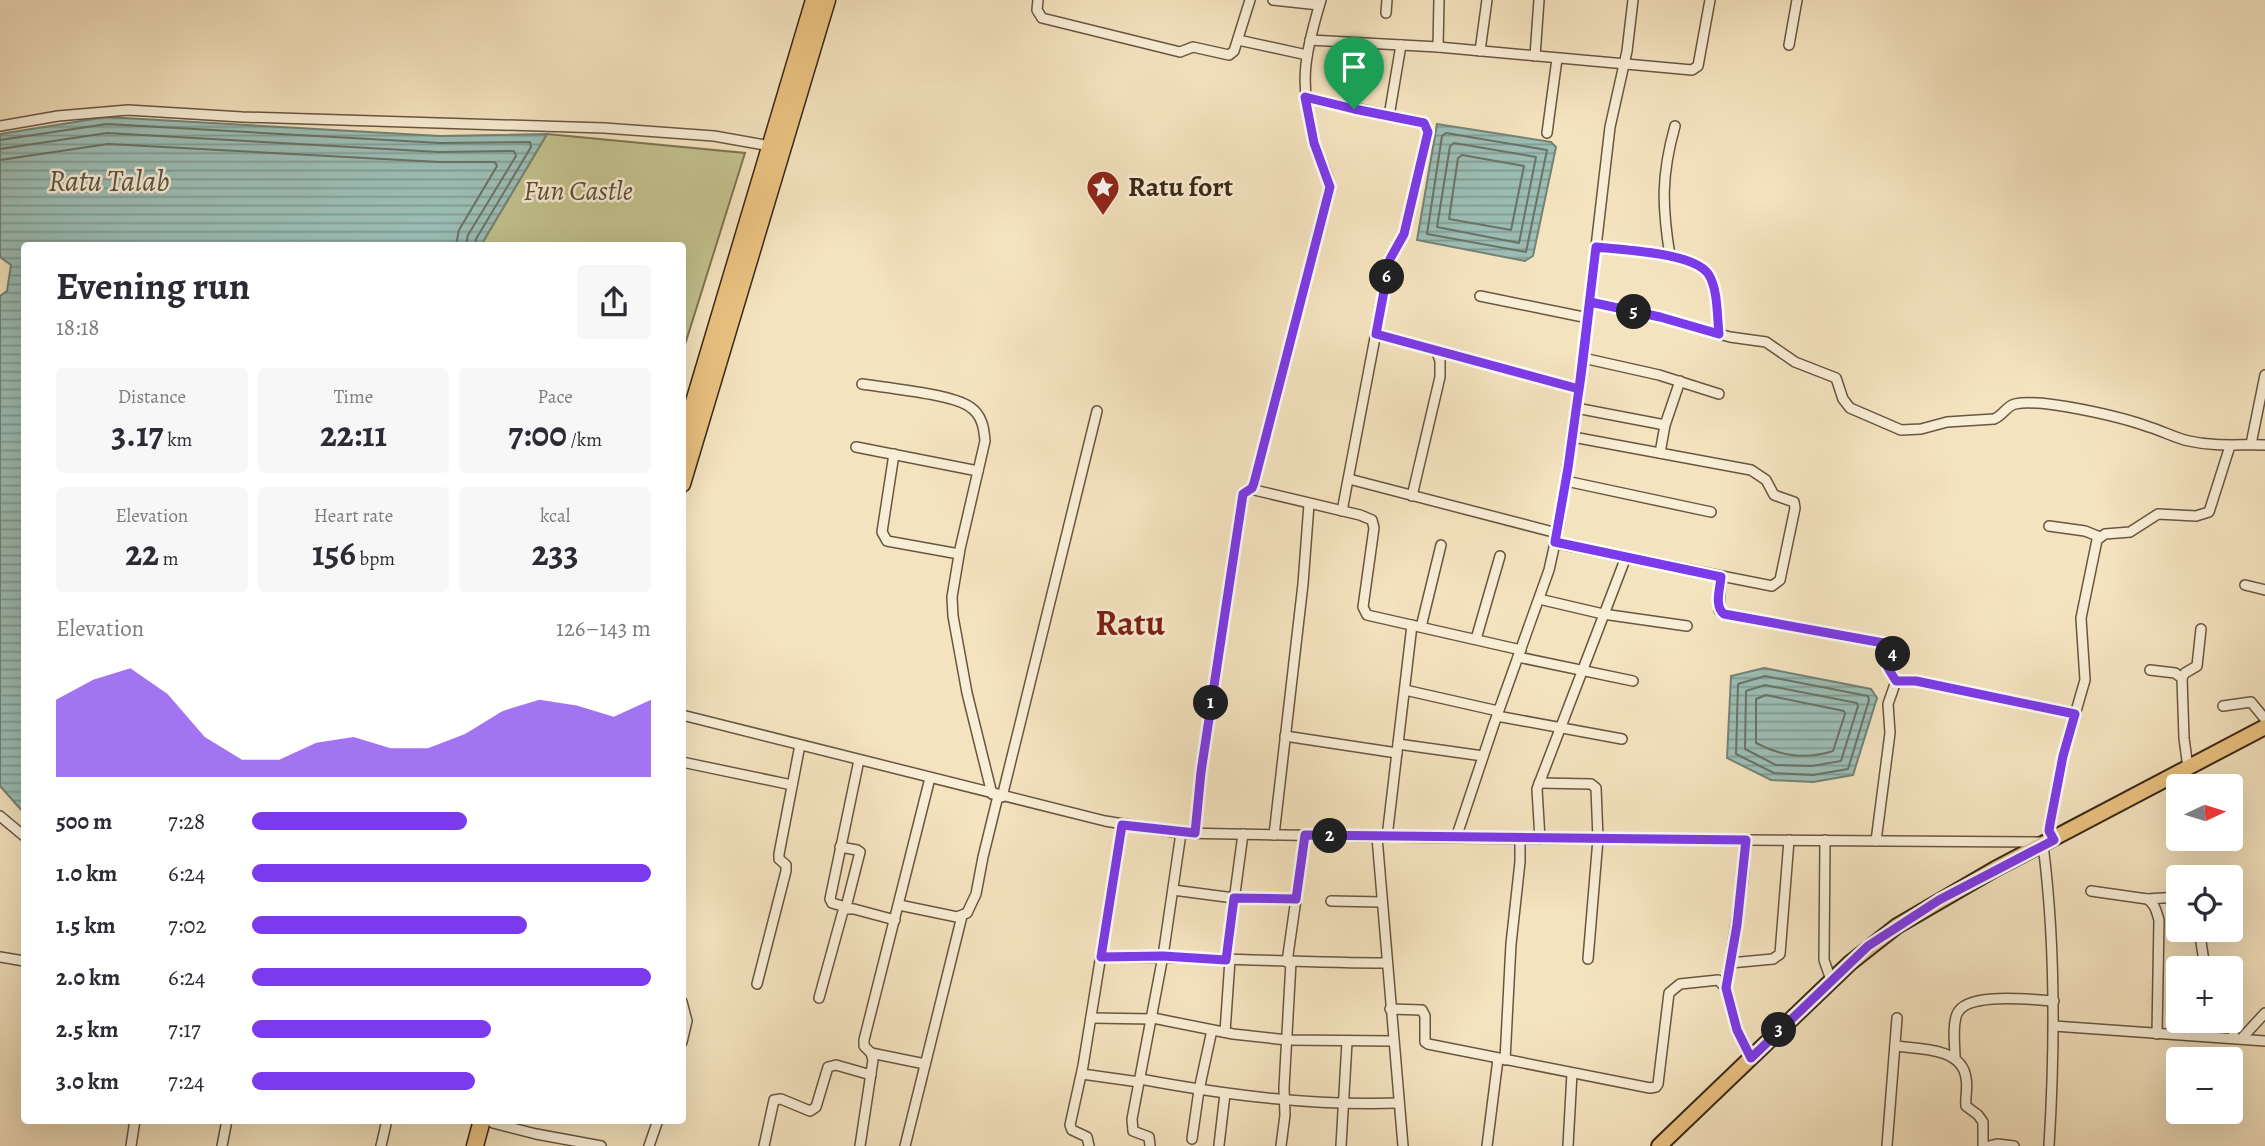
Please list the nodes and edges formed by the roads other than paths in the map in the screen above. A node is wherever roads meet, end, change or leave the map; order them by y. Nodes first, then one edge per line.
1 (814, 0) edge
2 (827, 0) edge
3 (1038, 0) edge
4 (1250, 0) edge
5 (1273, 0) edge
6 (1387, 0) edge
7 (1439, 0) edge
8 (1488, 0) edge
9 (1539, 0) edge
10 (1633, 0) edge
11 (1710, 0) edge
12 (1797, 0) edge
13 (1320, 3) edge
14 (1386, 13) dead end
15 (1238, 40) junction
16 (1310, 40) junction
17 (1788, 45) dead end
18 (1401, 46) junction
19 (1438, 47) junction
20 (1480, 51) junction
21 (1307, 55) junction
22 (1535, 56) junction
23 (1557, 59) junction
24 (1623, 66) junction
25 (1305, 97) junction
26 (1389, 116) junction
27 (0, 126) edge
28 (1675, 126) dead end
29 (1547, 133) dead end
30 (770, 146) junction
31 (1596, 247) junction
32 (1670, 257) junction
33 (1480, 296) dead end
34 (1590, 302) junction
35 (1588, 318) junction
36 (1376, 334) junction
37 (1719, 334) junction
38 (1437, 352) junction
39 (1583, 358) junction
40 (2265, 375) edge
41 (1680, 381) junction
42 (862, 384) dead end
43 (1579, 389) junction
44 (1719, 394) dead end
45 (1576, 408) junction
46 (1097, 411) dead end
47 (1665, 425) junction
48 (686, 429) edge
49 (1573, 437) junction
50 (2251, 444) junction
51 (2265, 445) edge
52 (2230, 446) junction
53 (856, 447) dead end
54 (1660, 453) junction
55 (894, 454) junction
56 (686, 471) edge
57 (978, 471) junction
58 (1349, 478) junction
59 (1566, 481) junction
60 (1250, 489) junction
61 (1412, 496) junction
62 (1308, 504) junction
63 (1342, 511) junction
64 (1711, 512) dead end
65 (2049, 526) dead end
66 (2100, 537) junction
67 (1556, 538) junction
68 (1441, 545) dead end
69 (959, 554) junction
70 (1500, 556) dead end
71 (1626, 557) junction
72 (1721, 577) junction
73 (2245, 585) dead end
74 (2265, 590) edge
75 (1539, 600) junction
76 (1603, 614) junction
77 (1416, 626) junction
78 (1688, 626) dead end
79 (2201, 629) dead end
80 (1476, 639) junction
81 (1519, 654) junction
82 (1582, 670) junction
83 (2150, 670) dead end
84 (2182, 678) junction
85 (1633, 681) dead end
86 (1896, 681) junction
87 (1405, 690) junction
88 (2223, 706) dead end
89 (1497, 713) junction
90 (2075, 714) junction
91 (686, 716) edge
92 (2265, 719) edge
93 (1561, 727) junction
94 (2265, 727) edge
95 (1285, 736) junction
96 (1622, 739) dead end
97 (800, 745) junction
98 (1397, 749) junction
99 (1483, 756) junction
100 (859, 760) junction
101 (686, 763) edge
102 (2188, 768) junction
103 (930, 779) junction
104 (1539, 783) junction
105 (792, 785) junction
106 (998, 796) junction
107 (0, 817) edge
108 (1122, 825) junction
109 (1181, 833) junction
110 (1195, 833) junction
111 (21, 834) edge
112 (1243, 834) junction
113 (1274, 835) junction
114 (1305, 835) junction
115 (1382, 837) junction
116 (1456, 838) junction
117 (1520, 839) junction
118 (1540, 839) junction
119 (1598, 839) junction
120 (1746, 840) junction
121 (1789, 840) junction
122 (1825, 841) junction
123 (1877, 841) junction
124 (2049, 842) junction
125 (840, 847) junction
126 (1173, 890) junction
127 (2091, 891) dead end
128 (1234, 898) junction
129 (2166, 898) edge
130 (1296, 899) junction
131 (2147, 899) junction
132 (1331, 901) dead end
133 (1382, 902) junction
134 (899, 905) junction
135 (847, 908) junction
136 (962, 916) junction
137 (895, 920) junction
138 (1163, 956) junction
139 (0, 957) edge
140 (1101, 957) junction
141 (1588, 959) dead end
142 (21, 960) edge
143 (1228, 960) junction
144 (1289, 962) junction
145 (1387, 963) junction
146 (1730, 963) junction
147 (1831, 980) junction
148 (757, 984) dead end
149 (1726, 988) junction
150 (820, 998) dead end
151 (2054, 1001) junction
152 (1390, 1009) junction
153 (2265, 1013) edge
154 (1091, 1018) junction
155 (1153, 1018) junction
156 (1897, 1018) dead end
157 (2054, 1026) junction
158 (1212, 1030) junction
159 (1224, 1032) junction
160 (2237, 1033) edge
161 (2157, 1034) junction
162 (2238, 1038) junction
163 (1287, 1040) junction
164 (1393, 1041) junction
165 (2265, 1041) edge
166 (1347, 1042) junction
167 (1895, 1046) junction
168 (871, 1053) junction
169 (1751, 1058) junction
170 (1955, 1058) junction
171 (1501, 1059) junction
172 (925, 1064) junction
173 (1572, 1073) junction
174 (1082, 1074) junction
175 (871, 1075) junction
176 (1139, 1080) junction
177 (1199, 1090) junction
178 (1225, 1094) junction
179 (1285, 1100) junction
180 (1399, 1103) junction
181 (1343, 1105) junction
182 (134, 1124) edge
183 (226, 1124) edge
184 (386, 1124) edge
185 (488, 1124) edge
186 (490, 1124) edge
187 (501, 1124) edge
188 (657, 1124) edge
189 (1192, 1139) dead end
190 (1219, 1144) edge
191 (1406, 1145) edge
192 (131, 1146) edge
193 (222, 1146) edge
194 (381, 1146) edge
195 (475, 1146) edge
196 (486, 1146) edge
197 (601, 1146) edge
198 (649, 1146) edge
199 (764, 1146) edge
200 (860, 1146) edge
201 (905, 1146) edge
202 (1089, 1146) edge
203 (1150, 1146) edge
204 (1281, 1146) edge
205 (1341, 1146) edge
206 (1487, 1146) edge
207 (1568, 1146) edge
208 (1659, 1146) edge
209 (1887, 1146) edge
210 (1986, 1146) edge
211 (2014, 1146) edge
212 (2049, 1146) edge

1 - 30 highway
2 - 56 highway
3 - 15 street
4 - 15 street
5 - 13 street
6 - 14 street
7 - 19 street
8 - 20 street
9 - 22 street
10 - 24 street
11 - 24 street
12 - 17 street
13 - 16 street
15 - 21 street
16 - 18 street
16 - 21 street
18 - 19 street
18 - 26 street
19 - 20 street
20 - 22 street
21 - 25 street
22 - 23 street
23 - 24 street
23 - 29 street
24 - 31 street
25 - 26 street
25 - 60 street
26 - 36 street
27 - 30 street
28 - 32 street
30 - 48 highway
31 - 32 street
31 - 34 street
32 - 37 street
33 - 35 street
34 - 35 street
34 - 37 street
35 - 39 street
36 - 38 street
36 - 58 street
37 - 52 street
38 - 43 street
38 - 61 street
39 - 41 street
39 - 43 street
40 - 50 street
41 - 44 street
41 - 47 street
42 - 57 street
43 - 45 street
45 - 47 street
45 - 49 street
46 - 106 street
47 - 54 street
49 - 54 street
49 - 59 street
50 - 51 street
50 - 52 street
52 - 66 street
53 - 55 street
54 - 72 street
55 - 57 street
55 - 69 street
57 - 69 street
58 - 61 street
58 - 63 street
59 - 64 street
59 - 67 street
60 - 62 street
60 - 110 street
61 - 67 street
62 - 63 street
62 - 95 street
63 - 77 street
65 - 66 street
66 - 90 street
67 - 71 street
67 - 75 street
68 - 77 street
69 - 106 street
70 - 80 street
71 - 72 street
71 - 76 street
72 - 86 street
73 - 74 street
75 - 76 street
75 - 81 street
76 - 78 street
76 - 82 street
77 - 80 street
77 - 87 street
79 - 84 street
80 - 81 street
81 - 82 street
81 - 89 street
82 - 85 street
82 - 93 street
83 - 84 street
84 - 102 street
86 - 90 street
86 - 123 street
87 - 89 street
87 - 98 street
88 - 92 street
89 - 93 street
89 - 99 street
90 - 124 street
91 - 97 street
93 - 96 street
93 - 104 street
94 - 102 main road
95 - 98 street
95 - 113 street
97 - 100 street
97 - 105 street
98 - 99 street
98 - 115 street
99 - 116 street
100 - 103 street
100 - 125 street
101 - 105 street
102 - 124 main road
103 - 106 street
103 - 134 street
104 - 118 street
104 - 119 street
105 - 148 street
106 - 108 street
106 - 136 street
107 - 111 street
108 - 109 street
108 - 140 street
109 - 110 street
109 - 126 street
110 - 112 street
112 - 113 street
112 - 128 street
113 - 114 street
114 - 115 street
114 - 130 street
115 - 116 street
115 - 133 street
116 - 117 street
117 - 118 street
117 - 171 street
118 - 119 street
119 - 120 street
119 - 141 street
120 - 121 street
120 - 146 street
121 - 122 street
121 - 146 street
122 - 123 street
122 - 147 street
123 - 124 street
124 - 147 main road
124 - 151 street
125 - 135 street
125 - 135 street
126 - 128 street
126 - 138 street
127 - 131 street
128 - 130 street
128 - 143 street
129 - 131 street
130 - 144 street
131 - 161 street
132 - 133 street
133 - 145 street
134 - 136 street
134 - 137 street
135 - 137 street
135 - 150 street
136 - 172 street
137 - 168 street
138 - 140 street
138 - 143 street
138 - 155 street
139 - 142 street
140 - 154 street
143 - 144 street
143 - 159 street
144 - 145 street
144 - 163 street
145 - 152 street
146 - 149 street
147 - 169 main road
149 - 169 street
149 - 173 street
151 - 157 street
151 - 170 street
152 - 164 street
152 - 171 street
153 - 162 street
154 - 155 street
154 - 174 street
155 - 158 street
155 - 176 street
156 - 167 street
157 - 161 street
157 - 212 street
158 - 159 street
158 - 177 street
159 - 163 street
160 - 162 street
161 - 162 street
162 - 165 street
163 - 166 street
163 - 179 street
164 - 166 street
164 - 180 street
166 - 181 street
167 - 170 street
167 - 209 street
168 - 172 street
168 - 175 street
169 - 208 main road
170 - 210 street
171 - 173 street
171 - 206 street
172 - 201 street
173 - 207 street
174 - 176 street
174 - 202 street
175 - 199 street
175 - 200 street
176 - 177 street
176 - 203 street
177 - 178 street
177 - 189 street
178 - 179 street
178 - 190 street
179 - 181 street
179 - 204 street
180 - 181 street
180 - 191 street
181 - 205 street
182 - 192 street
183 - 193 street
184 - 194 street
185 - 195 highway
186 - 196 highway
187 - 197 street
188 - 198 street
210 - 211 street

